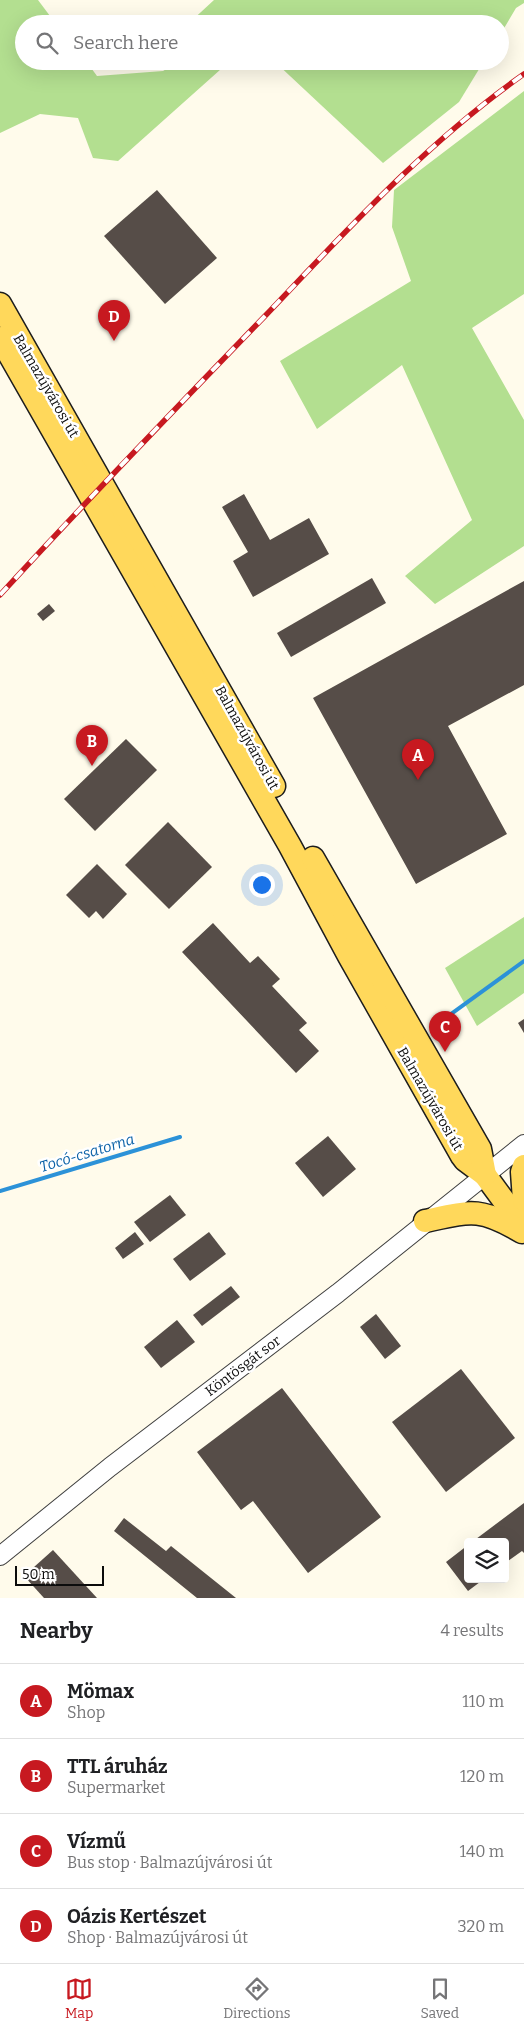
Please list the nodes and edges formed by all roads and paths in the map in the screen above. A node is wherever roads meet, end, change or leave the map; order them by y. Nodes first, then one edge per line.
1 (0, 304) edge
2 (0, 338) edge
3 (524, 1144) edge
4 (524, 1166) edge
5 (484, 1175) junction
6 (524, 1200) edge
7 (425, 1221) junction
8 (524, 1228) edge
9 (524, 1233) edge
10 (0, 1556) edge

1 - 5 main road, Balmazújvárosi út
2 - 5 main road, Balmazújvárosi út
3 - 5 street, Köntösgát sor
4 - 6 main road
5 - 7 street, Köntösgát sor
5 - 8 main road, Balmazújvárosi út
7 - 9 main road
7 - 10 street, Köntösgát sor

